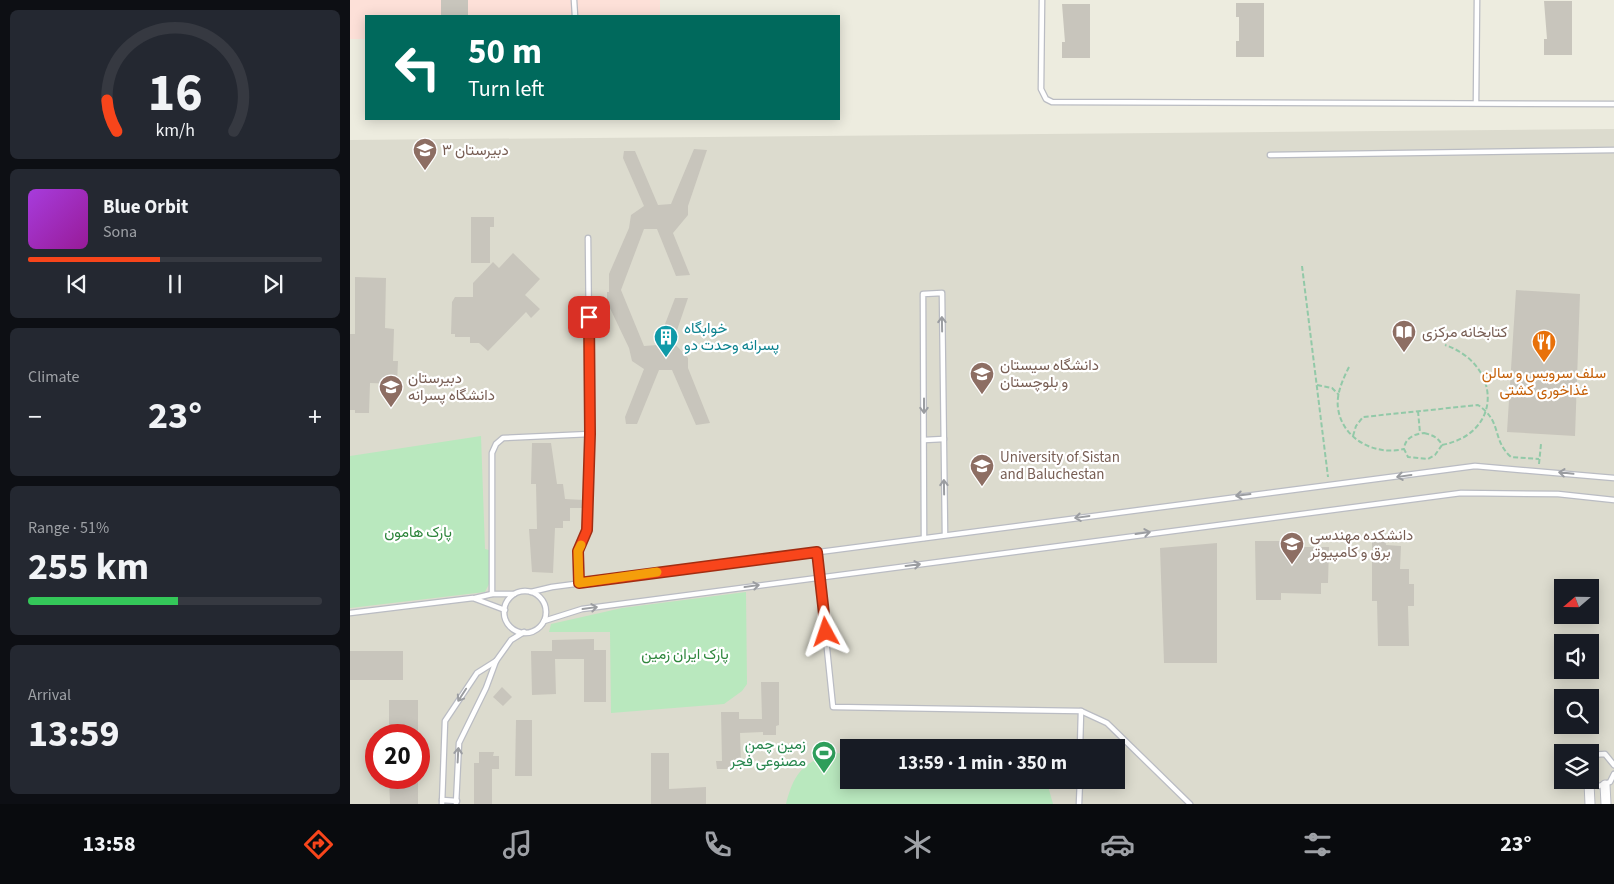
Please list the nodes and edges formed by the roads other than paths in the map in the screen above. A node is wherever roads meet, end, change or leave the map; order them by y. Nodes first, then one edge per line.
1 (574, 0) edge
2 (1042, 0) edge
3 (1477, 0) edge
4 (575, 15) edge
5 (1476, 103) junction
6 (1614, 104) edge
7 (1614, 150) edge
8 (1270, 155) dead end
9 (588, 238) dead end
10 (590, 434) junction
11 (944, 439) junction
12 (924, 440) junction
13 (1614, 478) edge
14 (1614, 500) edge
15 (945, 535) junction
16 (924, 538) junction
17 (817, 552) junction
18 (820, 577) junction
19 (579, 583) junction
20 (531, 592) junction
21 (492, 594) junction
22 (515, 594) junction
23 (473, 598) junction
24 (505, 610) junction
25 (350, 613) edge
26 (544, 621) junction
27 (524, 632) junction
28 (496, 661) junction
29 (1081, 711) junction
30 (1080, 739) edge
31 (1599, 753) edge
32 (1614, 765) edge
33 (1614, 774) edge
34 (1605, 785) junction
35 (1599, 786) edge
36 (1080, 789) edge
37 (1589, 789) edge
38 (442, 802) edge
39 (456, 802) edge
40 (1080, 804) edge
41 (1190, 804) edge
42 (1590, 804) edge
43 (1606, 804) edge

1 - 4 lane
2 - 5 lane
3 - 5 lane
5 - 6 lane
7 - 8 lane
9 - 10 lane
10 - 19 lane
10 - 21 lane
11 - 12 lane
11 -> 12 lane
15 -> 11 lane
12 - 16 lane
13 -> 15 lane
18 -> 14 lane
15 - 16 lane
16 - 17 lane
17 - 18 lane
17 - 19 lane
26 -> 18 lane
18 - 29 lane
19 - 20 lane
20 - 22 lane
20 - 26 lane
21 - 22 lane
21 - 23 lane
22 - 24 lane
23 - 24 lane
23 - 25 lane
24 - 27 lane
26 - 27 lane
27 - 28 lane
28 -> 38 lane
39 -> 28 lane
29 - 30 lane
29 - 41 lane
31 - 32 lane
33 - 34 lane
34 - 35 lane
34 - 43 street
36 - 40 lane
37 - 42 street
38 - 39 lane

